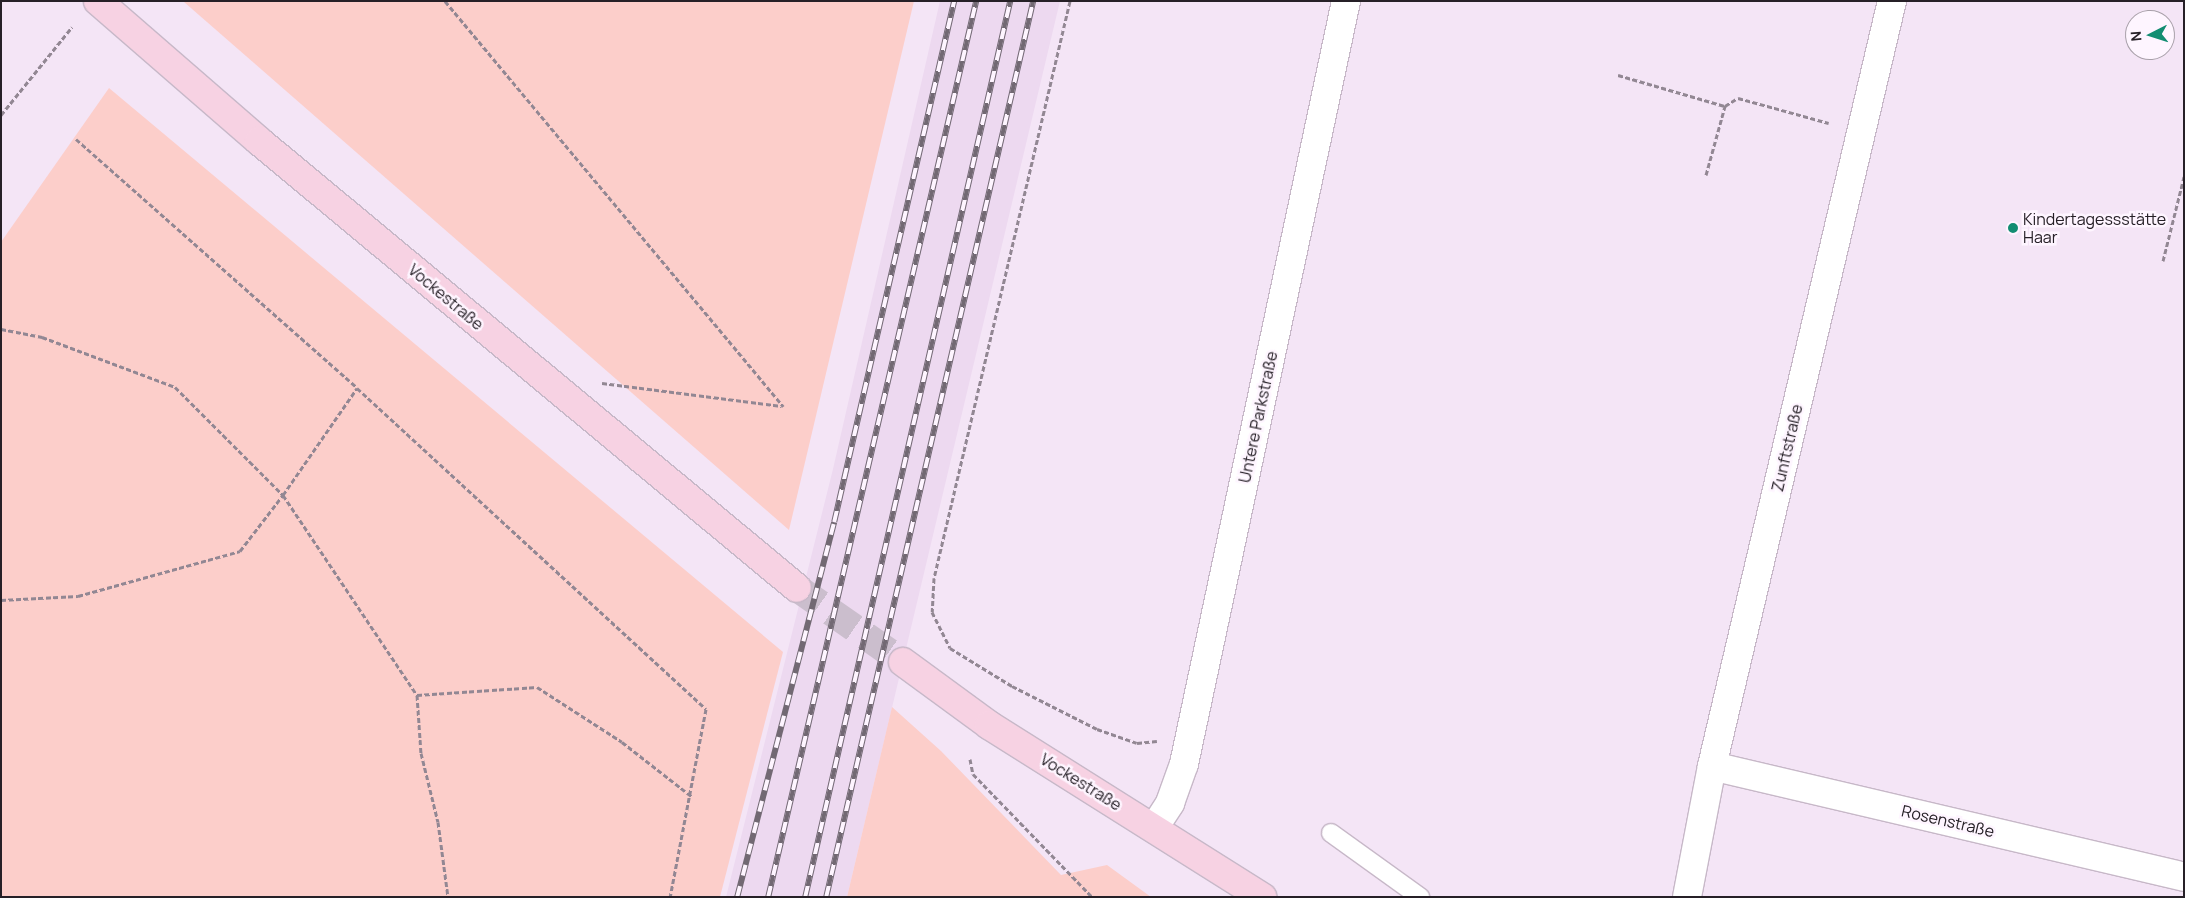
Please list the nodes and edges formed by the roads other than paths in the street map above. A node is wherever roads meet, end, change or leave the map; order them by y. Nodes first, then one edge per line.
1 (98, 1) edge
2 (1346, 1) edge
3 (1892, 1) edge
4 (797, 588) tunnel mouth
5 (903, 662) tunnel mouth
6 (1712, 766) junction
7 (1154, 828) junction
8 (1331, 833) dead end
9 (2184, 877) edge
10 (1262, 897) edge
11 (1420, 897) edge
12 (1687, 897) edge

1 - 4 main road, Vockestraße
2 - 7 street, Untere Parkstraße
3 - 6 street, Zunftstraße
5 - 7 main road, Vockestraße
6 - 9 street, Rosenstraße
6 - 12 street, Zunftstraße
7 - 10 main road, Vockestraße
8 - 11 lane

